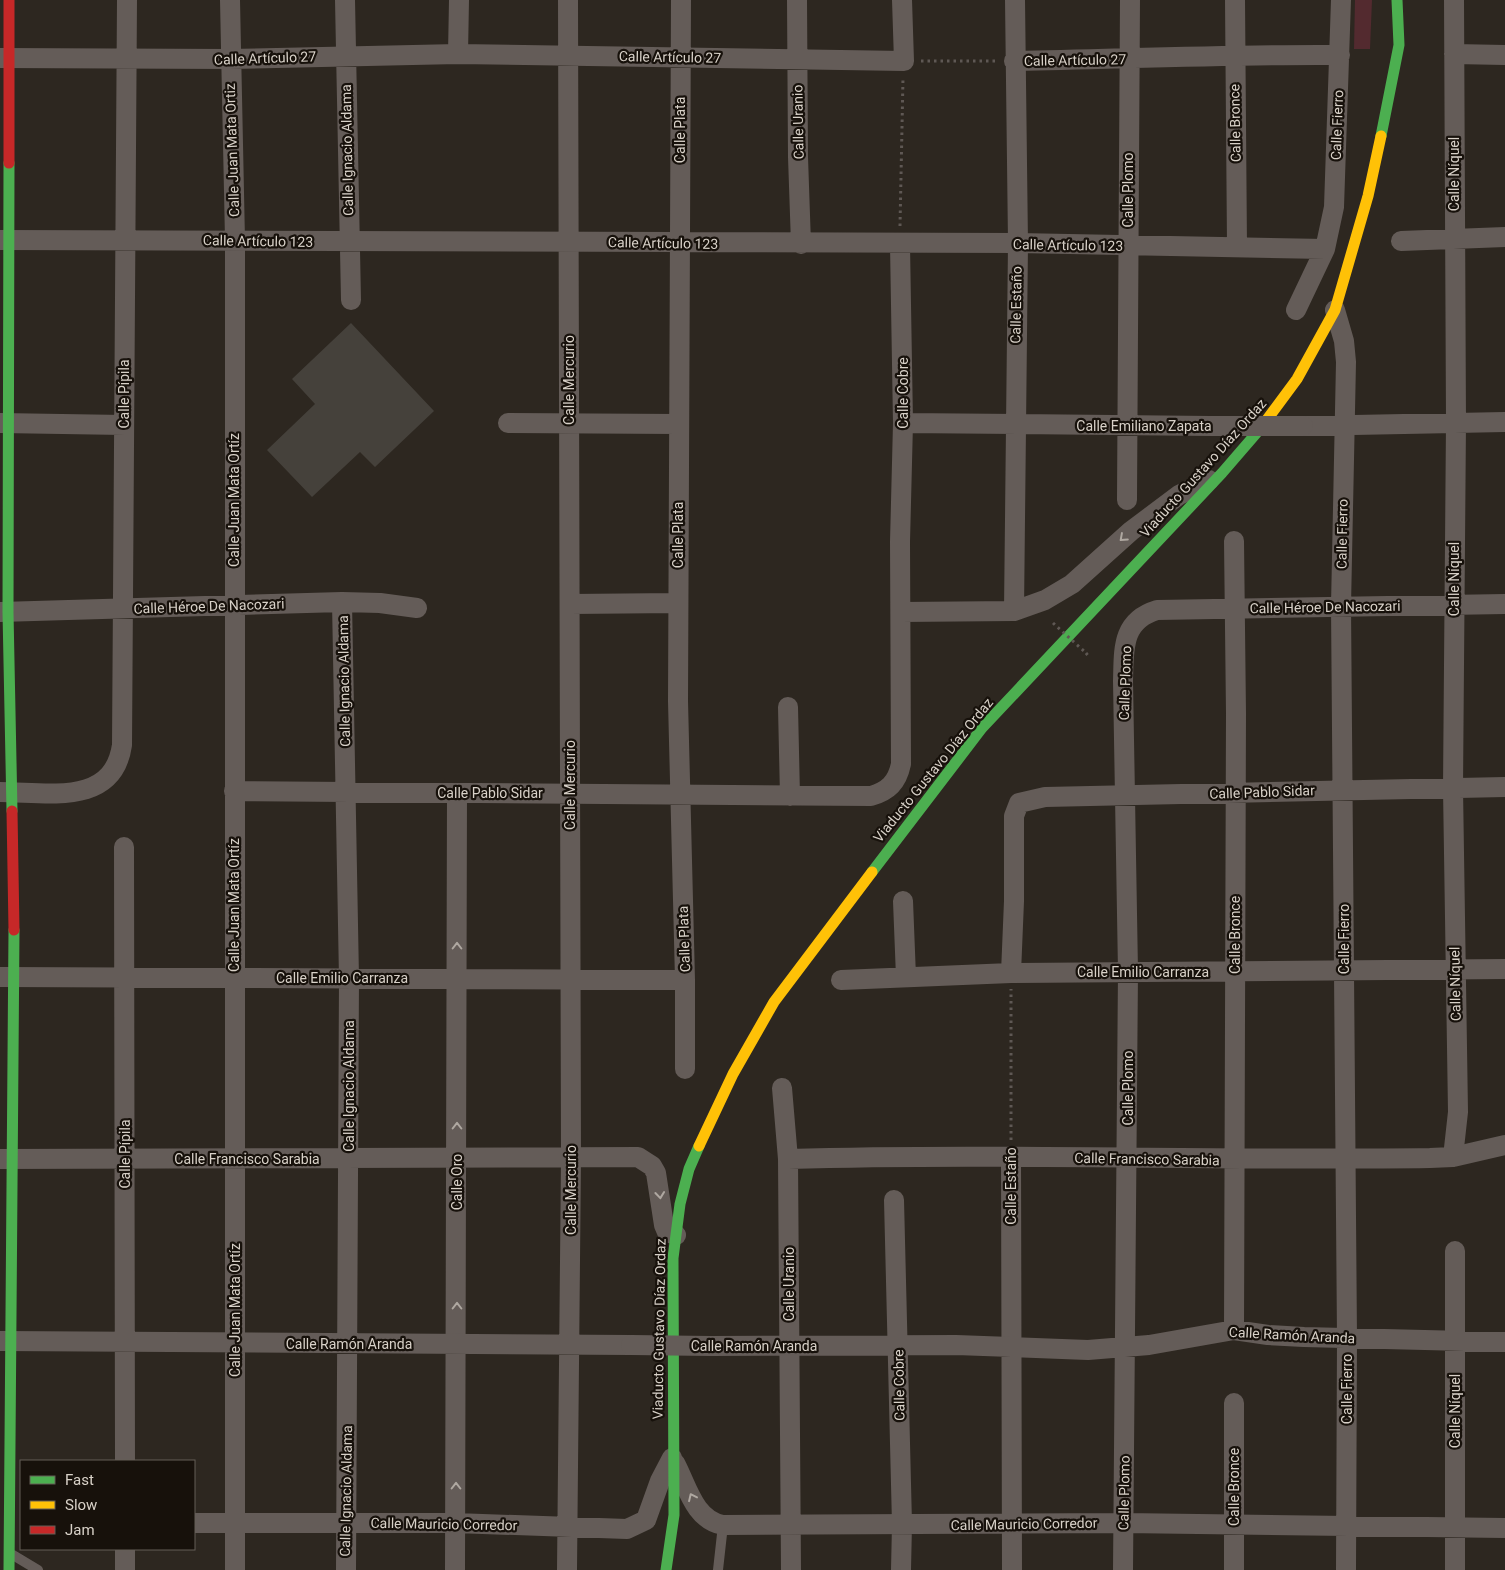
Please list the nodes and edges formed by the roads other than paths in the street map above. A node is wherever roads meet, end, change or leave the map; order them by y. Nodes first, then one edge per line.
1 (9, 0) edge
2 (127, 0) edge
3 (230, 0) edge
4 (345, 0) edge
5 (459, 0) edge
6 (568, 0) edge
7 (681, 0) edge
8 (797, 0) edge
9 (902, 0) edge
10 (1014, 0) edge
11 (1130, 0) edge
12 (1235, 0) edge
13 (1342, 0) edge
14 (1397, 0) edge
15 (1454, 0) edge
16 (458, 54) junction
17 (1234, 54) junction
18 (1454, 54) junction
19 (345, 55) junction
20 (1340, 55) junction
21 (1505, 55) edge
22 (569, 56) junction
23 (680, 56) junction
24 (4, 58) edge
25 (230, 59) junction
26 (797, 59) junction
27 (1129, 59) junction
28 (125, 60) junction
29 (1014, 61) junction
30 (1453, 237) junction
31 (1505, 237) edge
32 (4, 240) edge
33 (124, 240) junction
34 (234, 240) junction
35 (1401, 241) dead end
36 (349, 242) junction
37 (569, 242) junction
38 (680, 243) junction
39 (1018, 243) junction
40 (802, 244) junction
41 (900, 245) junction
42 (1128, 246) junction
43 (1237, 246) junction
44 (1325, 249) junction
45 (351, 300) dead end
46 (1296, 310) dead end
47 (1334, 310) junction
48 (1456, 422) junction
49 (1505, 422) edge
50 (4, 423) edge
51 (508, 423) dead end
52 (569, 423) junction
53 (903, 423) junction
54 (678, 424) junction
55 (1014, 424) junction
56 (1345, 424) junction
57 (124, 425) junction
58 (1129, 427) junction
59 (1222, 473) junction
60 (1127, 500) dead end
61 (1234, 541) dead end
62 (342, 602) junction
63 (570, 604) junction
64 (678, 604) junction
65 (1505, 604) edge
66 (233, 605) junction
67 (1454, 605) junction
68 (1341, 606) junction
69 (417, 608) dead end
70 (1235, 608) junction
71 (124, 609) junction
72 (1014, 610) junction
73 (4, 612) edge
74 (901, 612) junction
75 (1146, 613) joint
76 (788, 707) dead end
77 (893, 784) joint
78 (1505, 787) edge
79 (1453, 788) junction
80 (1344, 789) junction
81 (234, 791) junction
82 (6, 792) edge
83 (346, 792) junction
84 (456, 793) junction
85 (1236, 793) junction
86 (570, 794) junction
87 (679, 795) junction
88 (790, 796) junction
89 (1124, 796) junction
90 (124, 847) dead end
91 (903, 901) dead end
92 (1505, 969) edge
93 (1454, 970) junction
94 (1128, 971) junction
95 (1234, 972) junction
96 (1343, 972) junction
97 (1011, 973) junction
98 (7, 977) edge
99 (125, 977) junction
100 (906, 977) junction
101 (234, 978) junction
102 (349, 978) junction
103 (457, 979) junction
104 (570, 979) junction
105 (685, 980) junction
106 (841, 980) dead end
107 (685, 1069) dead end
108 (782, 1088) dead end
109 (1505, 1145) edge
110 (1011, 1156) junction
111 (1454, 1157) junction
112 (571, 1158) junction
113 (7, 1159) edge
114 (125, 1159) junction
115 (234, 1159) junction
116 (349, 1159) junction
117 (457, 1159) junction
118 (788, 1159) junction
119 (1127, 1159) junction
120 (1346, 1159) junction
121 (1235, 1160) junction
122 (894, 1200) dead end
123 (676, 1236) junction
124 (1455, 1251) dead end
125 (1234, 1330) junction
126 (1348, 1338) junction
127 (5, 1341) edge
128 (124, 1342) junction
129 (1455, 1342) junction
130 (1505, 1342) edge
131 (235, 1343) junction
132 (348, 1344) junction
133 (457, 1345) junction
134 (570, 1345) junction
135 (789, 1345) junction
136 (898, 1345) junction
137 (1011, 1346) junction
138 (1125, 1348) junction
139 (1234, 1403) dead end
140 (672, 1456) junction
141 (125, 1460) edge
142 (236, 1522) junction
143 (195, 1523) edge
144 (455, 1523) junction
145 (1124, 1523) junction
146 (10, 1524) edge
147 (345, 1524) junction
148 (902, 1524) junction
149 (1012, 1524) junction
150 (723, 1525) junction
151 (791, 1525) junction
152 (1233, 1525) junction
153 (568, 1527) junction
154 (1347, 1528) junction
155 (1505, 1528) edge
156 (1455, 1529) junction
157 (125, 1550) edge
158 (9, 1552) junction
159 (9, 1570) edge
160 (38, 1570) edge
161 (125, 1570) edge
162 (235, 1570) edge
163 (346, 1570) edge
164 (455, 1570) edge
165 (567, 1570) edge
166 (666, 1570) edge
167 (718, 1570) edge
168 (791, 1570) edge
169 (901, 1570) edge
170 (1012, 1570) edge
171 (1123, 1570) edge
172 (1234, 1570) edge
173 (1346, 1570) edge
174 (1455, 1570) edge

1 - 24 main road
2 - 28 street, Calle Pípila
3 - 25 street, Calle Juan Mata Ortiz
4 - 19 street, Calle Ignacio Aldama
5 - 16 street
6 - 22 street, Calle Mercurio
7 - 23 street, Calle Plata
8 - 26 street, Calle Uranio
9 - 26 street, Calle Artículo 27
10 - 29 street, Calle Estaño
11 - 27 street, Calle Plomo
12 - 17 street, Calle Bronce
13 - 20 street, Calle Fierro
14 - 47 main road, Viaducto Gustavo Díaz Ordaz
15 - 18 street, Calle Níquel
16 - 19 street, Calle Artículo 27
16 - 22 street, Calle Artículo 27
17 - 20 street, Calle Artículo 27
17 - 27 street, Calle Artículo 27
17 - 43 street, Calle Bronce
18 - 21 street
18 - 30 street, Calle Níquel
19 - 25 street, Calle Artículo 27
19 - 36 street, Calle Ignacio Aldama
20 - 44 street, Calle Fierro
22 - 23 street, Calle Artículo 27
22 - 37 street, Calle Mercurio
23 - 26 street, Calle Artículo 27
23 - 38 street, Calle Plata
24 - 28 street, Calle Artículo 27
24 - 32 main road
25 - 28 street, Calle Artículo 27
25 - 34 street, Calle Juan Mata Ortiz
26 - 40 street, Calle Uranio
27 - 29 street, Calle Artículo 27
27 - 42 street, Calle Plomo
28 - 33 street, Calle Pípila
29 - 39 street, Calle Estaño
30 - 31 street
30 - 35 street
30 - 48 street, Calle Níquel
32 - 33 street, Calle Artículo 123
32 - 50 main road
33 - 34 street, Calle Artículo 123
33 - 57 street, Calle Pípila
34 - 36 street, Calle Artículo 123
34 - 66 street, Calle Juan Mata Ortíz
36 - 37 street, Calle Artículo 123
36 - 45 street, Calle Ignacio Aldama
37 - 38 street, Calle Artículo 123
37 - 52 street, Calle Mercurio
38 - 40 street, Calle Artículo 123
38 - 54 street, Calle Plata
39 - 41 street, Calle Artículo 123
39 - 42 street, Calle Artículo 123
39 - 55 street, Calle Estaño
40 - 41 street, Calle Artículo 123
41 - 53 street, Calle Cobre
42 - 43 street, Calle Artículo 123
42 - 58 street, Calle Plomo
43 - 44 street, Calle Artículo 123
44 - 46 street, Calle Fierro
47 - 56 street, Calle Fierro
47 - 59 main road, Viaducto Gustavo Díaz Ordaz
48 - 49 street, Calle Emiliano Zapata
48 - 56 street, Calle Emiliano Zapata
48 - 67 street, Calle Níquel
50 - 57 street
50 - 73 main road
51 - 52 street
52 - 54 street
52 - 63 street, Calle Mercurio
53 - 55 street, Calle Emiliano Zapata
53 - 74 street, Calle Cobre
54 - 64 street, Calle Plata
55 - 58 street, Calle Emiliano Zapata
55 - 72 street, Calle Estaño
56 - 58 street, Calle Emiliano Zapata, bridge
56 - 68 street, Calle Fierro
57 - 71 street, Calle Pípila
58 - 60 street, Calle Plomo
59 -> 72 street
59 - 123 main road, Viaducto Gustavo Díaz Ordaz
61 - 70 street, Calle Bronce
62 - 66 street, Calle Héroe De Nacozari
62 - 69 street, Calle Héroe De Nacozari
62 - 83 street, Calle Ignacio Aldama
63 - 64 street
63 - 86 street, Calle Mercurio
64 - 87 street, Calle Plata
65 - 67 street, Calle Héroe De Nacozari
66 - 71 street, Calle Héroe De Nacozari
66 - 81 street, Calle Juan Mata Ortíz
67 - 68 street, Calle Héroe De Nacozari
67 - 79 street, Calle Níquel
68 - 70 street, Calle Héroe De Nacozari
68 - 80 street, Calle Fierro
70 - 75 street, Calle Héroe De Nacozari
70 - 85 street, Calle Bronce
71 - 73 street, Calle Héroe De Nacozari
71 - 82 street, Calle Pípila
72 - 74 street
73 - 82 main road
74 - 77 street, Calle Cobre
75 - 89 street, Calle Plomo
76 - 88 street
77 - 88 street, Calle Pablo Sidar
78 - 79 street, Calle Pablo Sidar
79 - 80 street, Calle Pablo Sidar
79 - 93 street, Calle Níquel
80 - 85 street, Calle Pablo Sidar
80 - 96 street, Calle Fierro
81 - 83 street, Calle Pablo Sidar
81 - 101 street, Calle Juan Mata Ortíz
82 - 98 main road
83 - 84 street, Calle Pablo Sidar
83 - 102 street, Calle Ignacio Aldama
84 - 86 street, Calle Pablo Sidar
103 -> 84 street, Calle Oro
85 - 89 street, Calle Pablo Sidar
85 - 95 street, Calle Bronce
86 - 87 street, Calle Pablo Sidar
86 - 104 street, Calle Mercurio
87 - 88 street, Calle Pablo Sidar
87 - 105 street, Calle Plata
89 - 94 street, Calle Plomo
89 - 97 street, Calle Pablo Sidar
90 - 99 street, Calle Pípila
91 - 100 street
92 - 93 street, Calle Emilio Carranza
93 - 96 street, Calle Emilio Carranza
93 - 111 street, Calle Níquel
94 - 95 street, Calle Emilio Carranza
94 - 97 street, Calle Emilio Carranza
94 - 119 street, Calle Plomo
95 - 96 street, Calle Emilio Carranza
95 - 121 street, Calle Bronce
96 - 120 street, Calle Fierro
97 - 100 street, Calle Emilio Carranza
98 - 99 street, Calle Emilio Carranza
98 - 113 main road
99 - 101 street, Calle Emilio Carranza
99 - 114 street, Calle Pípila
100 - 106 street, Calle Emilio Carranza
101 - 102 street, Calle Emilio Carranza
101 - 115 street, Calle Juan Mata Ortíz
102 - 103 street, Calle Emilio Carranza
102 - 116 street, Calle Ignacio Aldama
103 - 104 street, Calle Emilio Carranza
117 -> 103 street, Calle Oro
104 - 105 street, Calle Emilio Carranza
104 - 112 street, Calle Mercurio
105 - 107 street, Calle Plata
108 - 118 street, Calle Uranio
109 - 111 street, Calle Francisco Sarabia
110 - 118 street, Calle Francisco Sarabia
110 - 119 street, Calle Francisco Sarabia
110 - 137 street, Calle Estaño
111 - 120 street, Calle Francisco Sarabia
112 - 117 street, Calle Francisco Sarabia
112 -> 123 street, Calle Francisco Sarabia
112 - 134 street, Calle Mercurio
113 - 114 street, Calle Francisco Sarabia
113 - 127 main road
114 - 115 street, Calle Francisco Sarabia
114 - 128 street, Calle Pípila
115 - 116 street, Calle Francisco Sarabia
115 - 131 street, Calle Juan Mata Ortíz
116 - 117 street, Calle Francisco Sarabia
116 - 132 street, Calle Ignacio Aldama
133 -> 117 street, Calle Oro
118 - 135 street, Calle Uranio
119 - 121 street, Calle Francisco Sarabia
119 - 138 street, Calle Plomo
120 - 121 street, Calle Francisco Sarabia
120 - 126 street, Calle Fierro
121 - 125 street, Calle Bronce
122 - 136 street, Calle Cobre
123 - 140 main road, Viaducto Gustavo Díaz Ordaz
124 - 129 street, Calle Níquel
125 - 126 street, Calle Ramón Aranda
125 - 138 street, Calle Ramón Aranda
126 - 129 street, Calle Ramón Aranda
126 - 154 street, Calle Fierro
127 - 128 street, Calle Ramón Aranda
127 - 146 main road
128 - 131 street, Calle Ramón Aranda
128 - 141 street, Calle Pípila
129 - 130 street, Calle Ramón Aranda
129 - 156 street, Calle Níquel
131 - 132 street, Calle Ramón Aranda
131 - 142 street, Calle Juan Mata Ortíz
132 - 133 street, Calle Ramón Aranda
132 - 147 street, Calle Ignacio Aldama
133 - 134 street, Calle Ramón Aranda
144 -> 133 street, Calle Oro
134 - 135 street, Calle Ramón Aranda, bridge
134 - 153 street, Calle Mercurio
135 - 136 street, Calle Ramón Aranda
135 - 151 street, Calle Uranio
136 - 137 street, Calle Ramón Aranda
136 - 148 street, Calle Cobre
137 - 138 street, Calle Ramón Aranda
137 - 149 street, Calle Estaño
138 - 145 street, Calle Plomo
139 - 152 street, Calle Bronce
150 -> 140 street, Calle Mauricio Corredor
140 - 153 street, Calle Mauricio Corredor
140 - 166 main road, Viaducto Gustavo Díaz Ordaz
142 - 143 street, Calle Mauricio Corredor
142 - 147 street, Calle Mauricio Corredor
142 - 162 street, Calle Juan Mata Ortíz
144 - 147 street, Calle Mauricio Corredor
144 - 153 street, Calle Mauricio Corredor
144 - 164 street, Calle Oro
145 - 149 street, Calle Mauricio Corredor
145 - 152 street, Calle Mauricio Corredor
145 - 171 street, Calle Plomo
146 - 158 main road
147 - 163 street, Calle Ignacio Aldama
148 - 149 street, Calle Mauricio Corredor
148 - 151 street, Calle Mauricio Corredor
148 - 169 street, Calle Cobre
149 - 170 street, Calle Estaño
150 - 151 street, Calle Mauricio Corredor
150 - 167 lane
151 - 168 street, Calle Uranio
152 - 154 street, Calle Mauricio Corredor
152 - 172 street, Calle Bronce
153 - 165 street, Calle Mercurio
154 - 156 street, Calle Mauricio Corredor
154 - 173 street, Calle Fierro
155 - 156 street, Calle Mauricio Corredor
156 - 174 street, Calle Níquel
157 - 161 street
158 - 159 main road
158 - 160 lane

